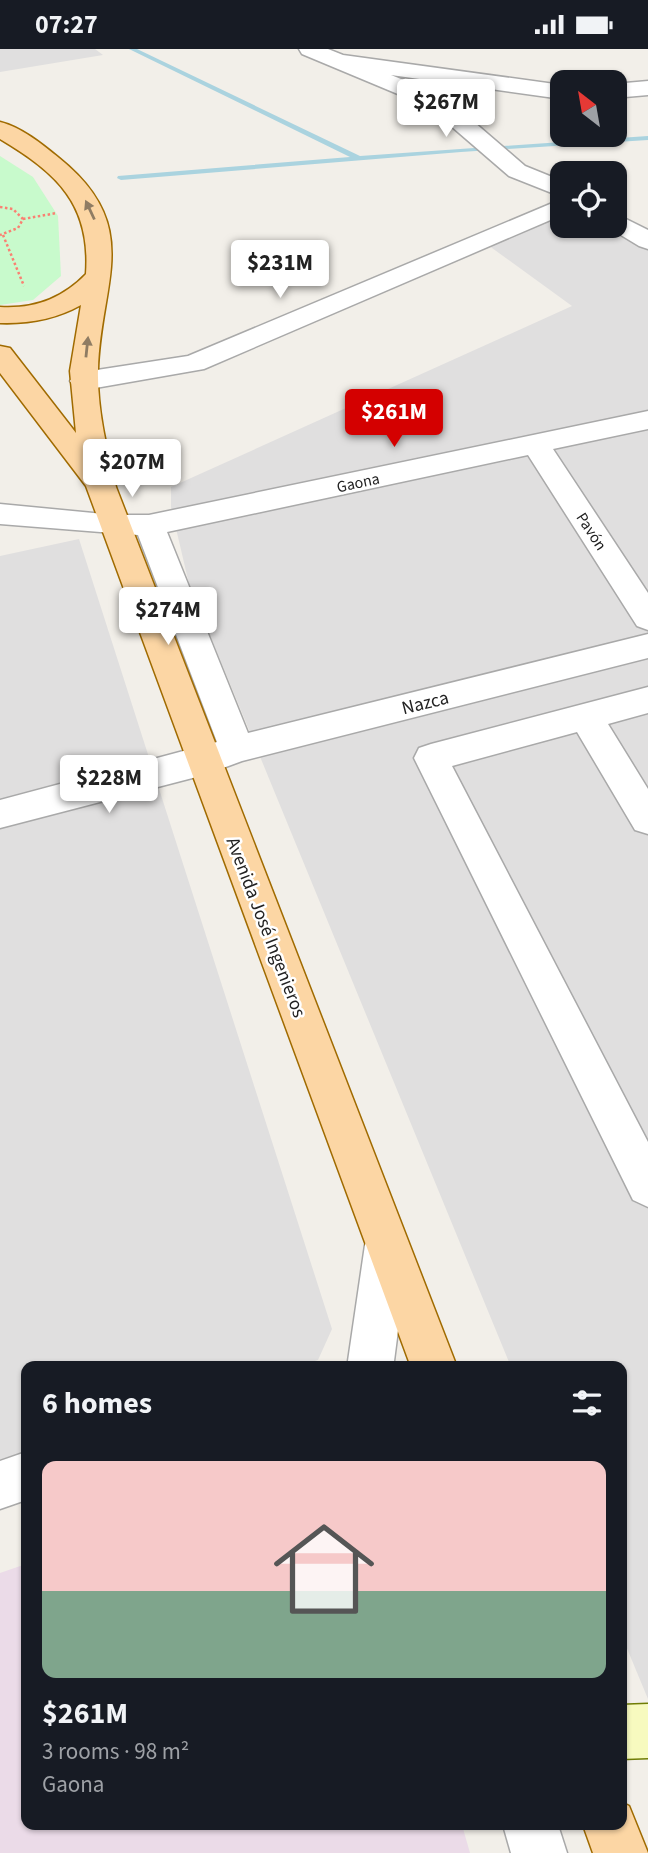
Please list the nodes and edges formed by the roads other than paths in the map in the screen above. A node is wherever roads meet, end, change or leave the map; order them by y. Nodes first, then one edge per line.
1 (310, 49) edge
2 (338, 61) junction
3 (648, 88) edge
4 (550, 90) edge
5 (627, 90) edge
6 (7, 136) edge
7 (497, 156) junction
8 (505, 184) dead end
9 (550, 185) edge
10 (498, 211) dead end
11 (550, 211) edge
12 (627, 228) edge
13 (481, 240) junction
14 (648, 241) edge
15 (99, 276) junction
16 (0, 315) edge
17 (0, 354) edge
18 (85, 381) junction
19 (648, 420) edge
20 (536, 445) junction
21 (101, 487) junction
22 (0, 514) edge
23 (132, 525) junction
24 (648, 618) edge
25 (648, 646) edge
26 (648, 700) edge
27 (586, 717) junction
28 (237, 748) junction
29 (204, 761) junction
30 (0, 814) edge
31 (648, 820) edge
32 (648, 1186) edge
33 (387, 1245) junction
34 (367, 1361) edge
35 (432, 1361) edge
36 (21, 1478) edge
37 (0, 1485) edge
38 (648, 1731) edge
39 (627, 1732) edge
40 (532, 1830) edge
41 (612, 1830) edge
42 (539, 1853) edge
43 (621, 1853) edge

1 - 2 street
2 - 4 street
2 - 7 street
3 - 5 street
15 -> 6 main road, Avenida José Ingenieros
7 - 8 street
7 - 9 street
10 - 13 street
11 - 13 street
12 - 14 street
13 - 18 street
15 - 16 main road
18 -> 15 main road, Avenida José Ingenieros
17 - 21 main road, Avenida José Ingenieros
18 - 21 main road, Avenida José Ingenieros
19 - 20 street, Gaona
20 - 23 street, Gaona
20 - 24 street, Pavón
21 - 23 main road, Avenida José Ingenieros
22 - 23 street, Gaona
23 - 28 street
23 - 29 main road, Avenida José Ingenieros
25 - 28 street, Nazca
26 - 27 street
27 - 31 street
27 - 32 street
28 - 29 street, Nazca
29 - 30 street, Nazca
29 - 33 main road, Avenida José Ingenieros
33 - 34 street
33 - 35 main road, Avenida José Ingenieros
36 - 37 street
38 - 39 street
40 - 42 street
41 - 43 main road

